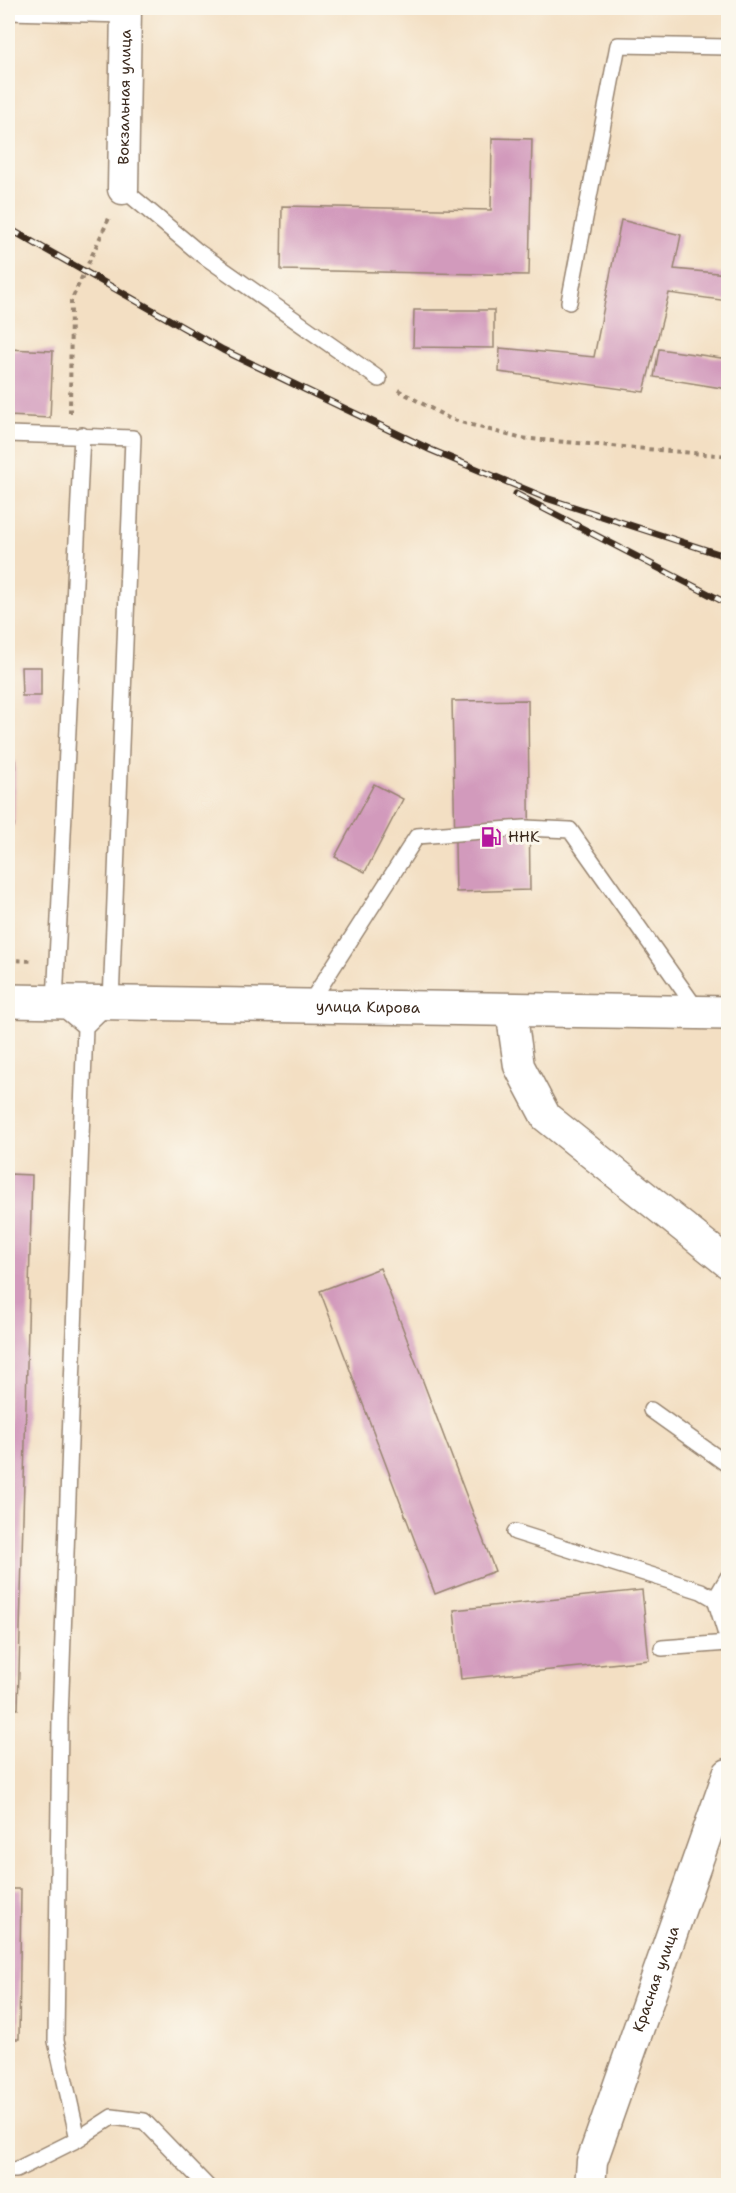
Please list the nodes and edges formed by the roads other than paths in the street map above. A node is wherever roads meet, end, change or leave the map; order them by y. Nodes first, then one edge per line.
1 (126, 11) edge
2 (8, 12) edge
3 (729, 47) edge
4 (123, 189) joint
5 (569, 302) dead end
6 (379, 379) road end
7 (8, 434) edge
8 (76, 435) junction
9 (8, 1001) edge
10 (55, 1002) junction
11 (111, 1002) junction
12 (307, 1007) junction
13 (511, 1010) junction
14 (713, 1012) edge
15 (86, 1027) junction
16 (729, 1263) edge
17 (651, 1410) dead end
18 (729, 1465) edge
19 (515, 1532) dead end
20 (729, 1577) edge
21 (715, 1599) junction
22 (729, 1642) edge
23 (662, 1648) dead end
24 (729, 1774) edge
25 (78, 2139) junction
26 (8, 2170) edge
27 (207, 2186) edge
28 (590, 2186) edge

1 - 2 lane
1 - 4 street, Вокзальная улица
3 - 5 lane
4 - 6 lane
7 - 8 lane
8 - 10 lane
8 - 11 lane
9 - 10 main road, улица Кирова
10 - 11 main road, улица Кирова
10 - 15 lane
11 - 12 main road, улица Кирова
11 - 15 lane
12 - 13 main road, улица Кирова
12 - 14 lane
13 - 14 main road, улица Кирова
13 - 16 street
15 - 25 lane
17 - 18 lane
19 - 21 lane
20 - 21 lane
21 - 22 lane
22 - 23 lane
24 - 28 street, Красная улица
25 - 26 lane
25 - 27 lane

